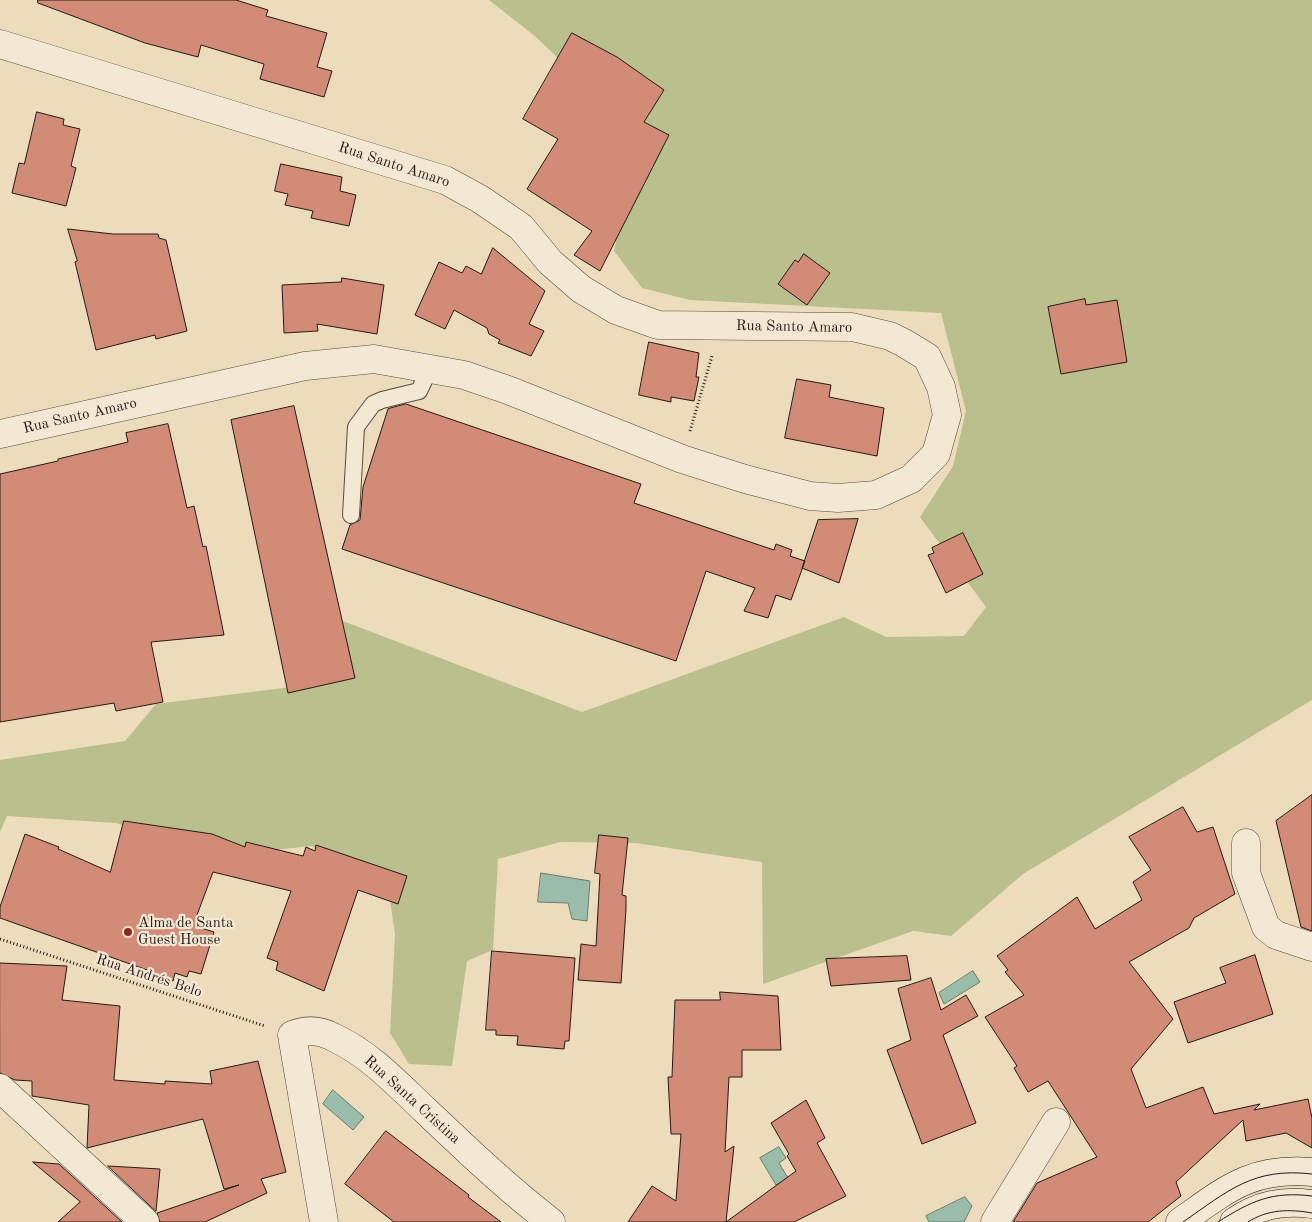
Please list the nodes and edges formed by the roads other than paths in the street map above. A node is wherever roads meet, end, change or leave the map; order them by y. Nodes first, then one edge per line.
1 (0, 44) edge
2 (430, 368) junction
3 (0, 434) edge
4 (351, 515) dead end
5 (1246, 843) dead end
6 (1312, 946) edge
7 (0, 1088) edge
8 (1056, 1122) dead end
9 (1312, 1172) edge
10 (1312, 1204) edge
11 (145, 1222) edge
12 (324, 1222) edge
13 (551, 1222) edge
14 (995, 1222) edge
15 (1180, 1222) edge
16 (1234, 1222) edge

1 - 2 street, Rua Santo Amaro
2 - 3 street, Rua Santo Amaro
2 - 4 lane
5 - 6 street
7 - 11 street
8 - 14 street
9 - 15 street
10 - 16 street
12 - 13 street, Rua Santa Cristina

